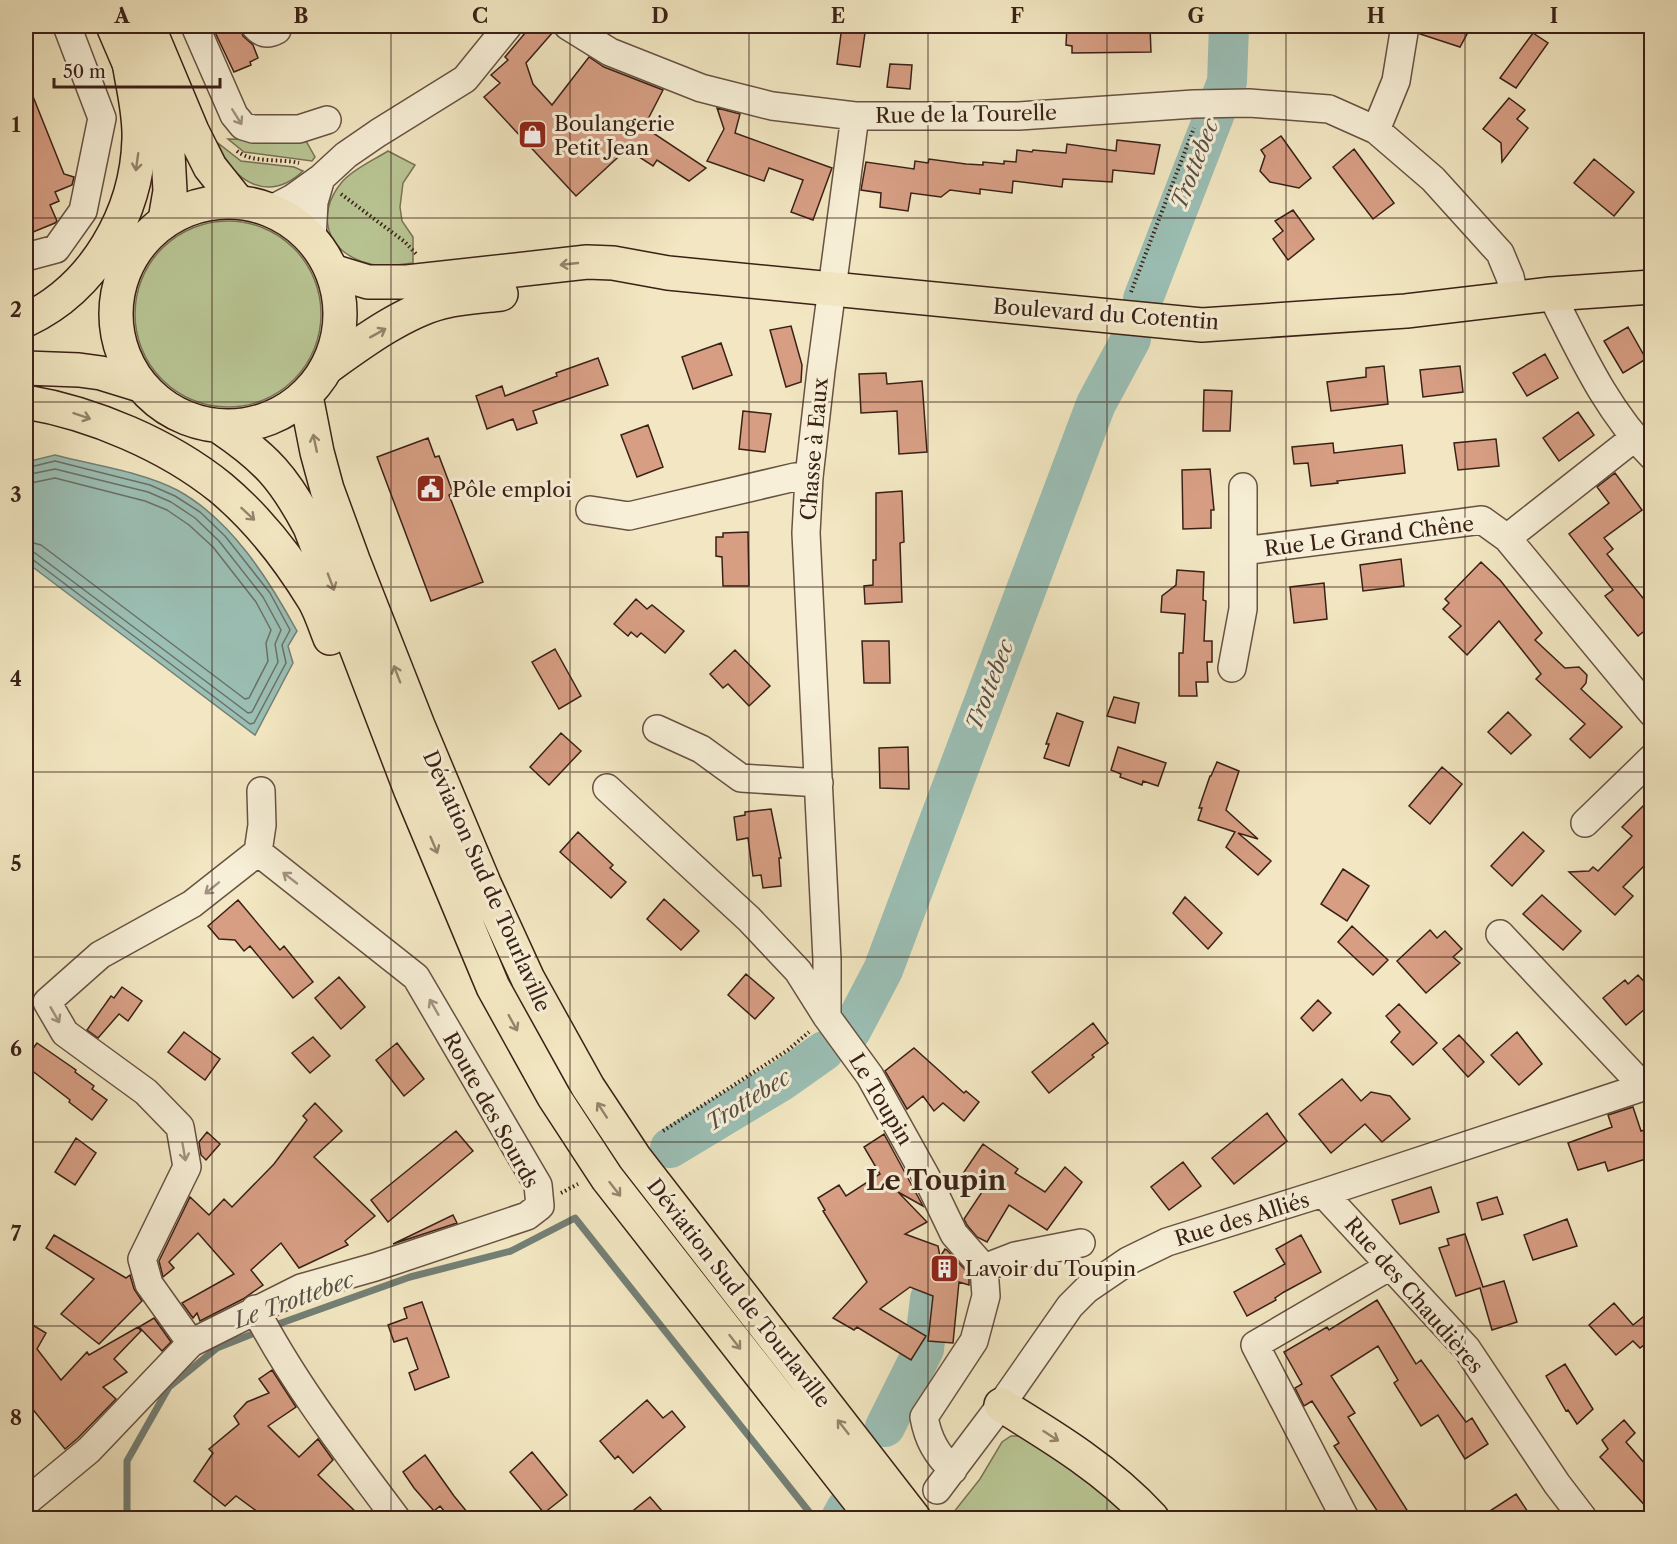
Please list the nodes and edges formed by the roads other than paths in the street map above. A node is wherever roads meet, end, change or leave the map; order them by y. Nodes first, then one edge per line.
1 (68, 26) edge
2 (113, 26) edge
3 (148, 26) edge
4 (195, 26) edge
5 (508, 26) edge
6 (568, 26) edge
7 (1405, 26) edge
8 (129, 62) junction
9 (855, 116) junction
10 (327, 120) dead end
11 (1376, 130) junction
12 (328, 183) junction
13 (238, 202) junction
14 (270, 210) junction
15 (165, 220) junction
16 (312, 239) junction
17 (26, 257) edge
18 (124, 269) junction
19 (332, 271) junction
20 (668, 273) junction
21 (1652, 287) edge
22 (832, 290) junction
23 (1551, 294) junction
24 (1515, 299) junction
25 (26, 320) edge
26 (26, 337) edge
27 (329, 366) junction
28 (26, 368) edge
29 (140, 385) junction
30 (306, 396) junction
31 (26, 402) edge
32 (219, 427) junction
33 (1643, 447) edge
34 (809, 477) junction
35 (1243, 487) dead end
36 (590, 510) dead end
37 (1507, 538) junction
38 (1243, 551) junction
39 (1232, 668) dead end
40 (1652, 713) edge
41 (657, 729) dead end
42 (1652, 758) edge
43 (819, 783) junction
44 (607, 788) dead end
45 (261, 791) dead end
46 (411, 791) junction
47 (1585, 823) dead end
48 (258, 852) junction
49 (1500, 934) dead end
50 (836, 1029) junction
51 (1647, 1085) edge
52 (1323, 1193) junction
53 (1081, 1243) dead end
54 (1390, 1266) junction
55 (984, 1268) junction
56 (255, 1309) junction
57 (191, 1343) junction
58 (1001, 1405) junction
59 (26, 1502) edge
60 (866, 1509) edge
61 (396, 1518) edge
62 (914, 1518) edge
63 (1152, 1518) edge
64 (1345, 1518) edge
65 (1583, 1518) edge

1 - 17 street
2 - 8 main road
3 - 13 main road
4 -> 10 street
5 - 12 street
6 - 9 street, Rue de la Tourelle
7 - 11 street
8 - 15 main road
8 -> 25 main road
9 - 11 street, Rue de la Tourelle
9 - 22 street, Chasse à Eaux
11 - 24 street, Rue de la Tourelle
12 - 14 street
12 - 16 street
13 - 14 main road
13 - 15 main road
14 - 16 main road
15 - 18 main road
16 - 19 main road
18 - 26 main road
18 - 29 main road
20 -> 19 main road, Boulevard du Cotentin
19 - 27 main road
20 - 22 main road, Boulevard du Cotentin
27 -> 20 main road, Boulevard du Cotentin
21 - 23 main road, Boulevard du Cotentin
22 - 24 main road, Boulevard du Cotentin
22 - 34 street, Chasse à Eaux
23 - 24 main road, Boulevard du Cotentin
23 - 33 street
27 - 30 main road
28 - 29 main road
29 - 32 main road
30 - 32 main road
62 -> 30 main road, Déviation Sud de Tourlaville
31 -> 46 main road
32 -> 46 main road, Déviation Sud de Tourlaville
33 - 37 street, Rue Le Grand Chêne
34 - 36 street
34 - 43 street, Chasse à Eaux
35 - 38 street, Rue Le Grand Chêne
37 - 38 street, Rue Le Grand Chêne
37 - 40 street
38 - 39 street, Rue Le Grand Chêne
41 - 43 street
42 - 47 street
43 - 50 street, Chasse à Eaux
44 - 50 street
45 - 48 street
46 -> 60 main road, Déviation Sud de Tourlaville
56 -> 48 street, Route des Sourds
48 -> 57 street
49 - 51 street, Rue des Alliés
50 - 55 street, Le Toupin
51 - 52 street, Rue des Alliés
52 - 54 street, Rue des Chaudières
52 - 58 street, Rue des Alliés
53 - 55 street
54 - 64 street
54 - 65 street, Rue des Chaudières
55 - 58 street, Rue des Alliés
56 - 57 street, Route des Sourds
56 - 61 street
57 - 59 street, Route des Sourds
58 -> 63 main road

